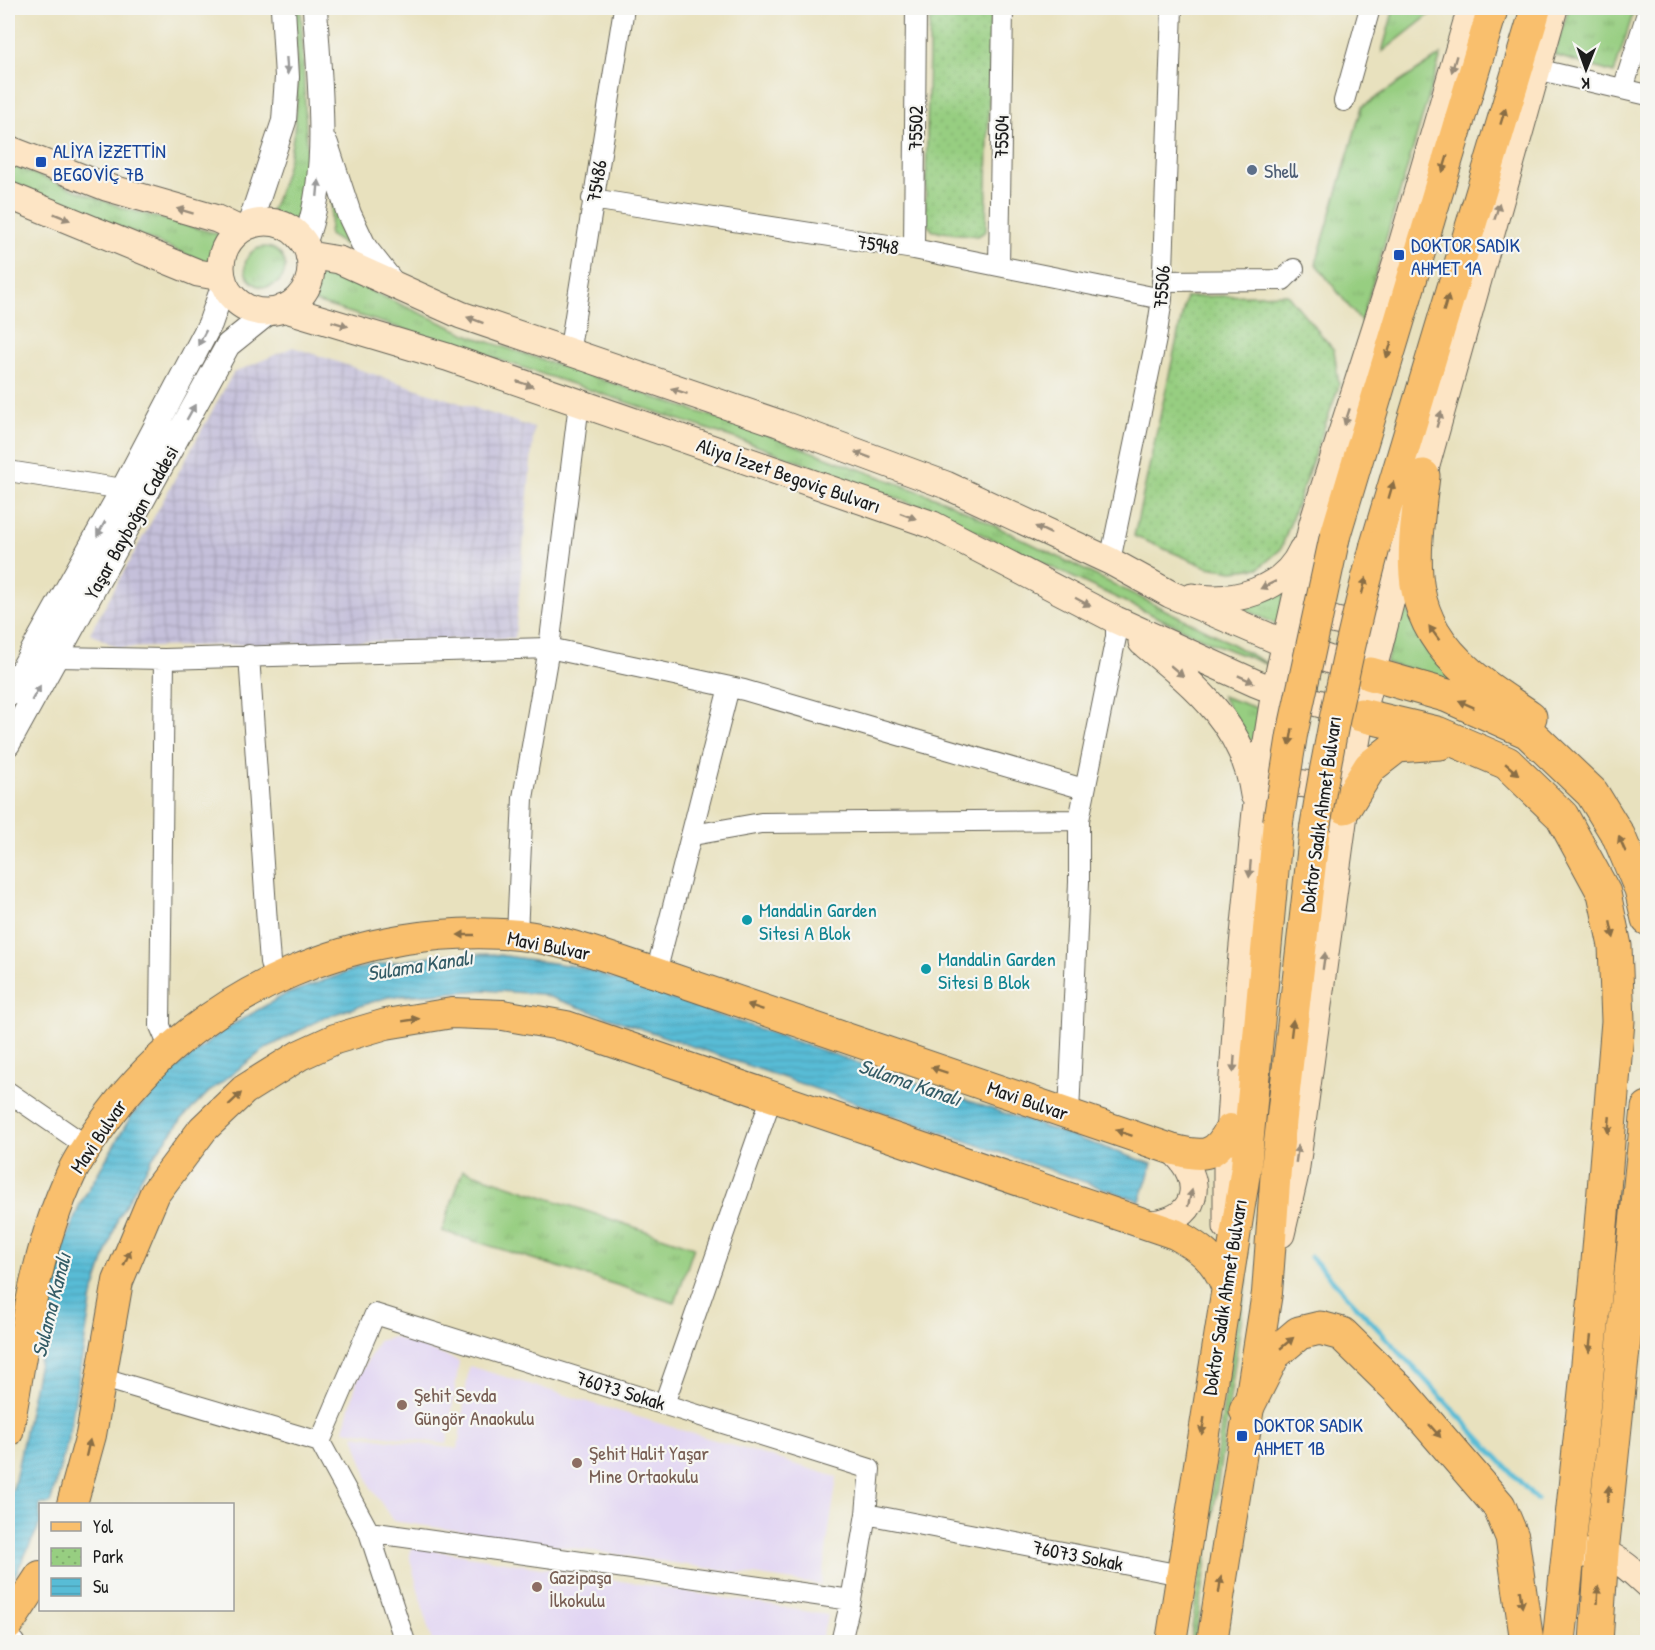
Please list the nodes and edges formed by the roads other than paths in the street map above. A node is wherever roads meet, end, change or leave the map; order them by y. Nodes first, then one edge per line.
1 (283, 8) edge
2 (315, 8) edge
3 (624, 8) edge
4 (916, 8) edge
5 (1003, 8) edge
6 (1172, 8) edge
7 (1370, 8) edge
8 (1471, 8) edge
9 (1493, 8) edge
10 (1536, 8) edge
11 (1554, 8) edge
12 (1647, 10) edge
13 (1536, 69) junction
14 (1623, 89) junction
15 (1647, 95) edge
16 (1344, 101) dead end
17 (321, 128) junction
18 (8, 149) edge
19 (8, 195) edge
20 (592, 199) junction
21 (244, 228) junction
22 (914, 249) junction
23 (307, 250) junction
24 (999, 266) junction
25 (1294, 269) dead end
26 (223, 281) junction
27 (395, 286) junction
28 (1162, 290) junction
29 (276, 310) junction
30 (569, 354) junction
31 (579, 403) junction
32 (8, 471) edge
33 (1423, 476) junction
34 (123, 489) junction
35 (1324, 530) junction
36 (1110, 561) junction
37 (1304, 562) junction
38 (1393, 586) junction
39 (1170, 594) junction
40 (1116, 620) junction
41 (1286, 644) junction
42 (549, 648) junction
43 (249, 655) junction
44 (57, 657) junction
45 (164, 659) junction
46 (16, 666) edge
47 (1371, 674) junction
48 (729, 687) junction
49 (1275, 691) junction
50 (8, 695) edge
51 (1361, 715) junction
52 (1460, 743) junction
53 (8, 744) edge
54 (1084, 789) junction
55 (1592, 793) junction
56 (1079, 820) junction
57 (1263, 822) junction
58 (1334, 824) junction
59 (693, 835) junction
60 (1647, 919) edge
61 (517, 935) junction
62 (656, 973) junction
63 (275, 981) junction
64 (170, 1048) junction
65 (8, 1092) edge
66 (772, 1096) junction
67 (1647, 1108) edge
68 (1069, 1114) junction
69 (1230, 1129) junction
70 (88, 1147) junction
71 (1171, 1149) junction
72 (1147, 1224) junction
73 (1226, 1286) junction
74 (100, 1377) junction
75 (12, 1381) edge
76 (664, 1404) junction
77 (1246, 1410) junction
78 (8, 1432) edge
79 (320, 1442) junction
80 (72, 1503) edge
81 (866, 1514) junction
82 (369, 1532) junction
83 (1602, 1552) junction
84 (1181, 1575) junction
85 (39, 1578) edge
86 (1565, 1581) junction
87 (1647, 1585) edge
88 (851, 1600) junction
89 (8, 1625) edge
90 (1597, 1641) edge
91 (8, 1642) edge
92 (14, 1642) edge
93 (405, 1642) edge
94 (841, 1642) edge
95 (1172, 1642) edge
96 (1212, 1642) edge
97 (1527, 1642) edge
98 (1559, 1642) edge

1 -> 21 street
2 - 17 street
3 - 20 street, 75486
4 - 22 street, 75502
5 - 24 street, 75504
6 - 28 street, 75506
7 - 16 street
8 -> 35 main road
9 -> 35 main road, Doktor Sadık Ahmet Bulvarı
58 -> 10 main road, Doktor Sadık Ahmet Bulvarı, bridge
11 - 13 main road
12 - 14 street
13 - 14 street
33 -> 13 main road
14 - 15 street
23 -> 17 street
17 - 27 street
21 -> 18 main road
19 -> 26 main road
20 - 22 street, 75948
20 - 30 street, 75486
21 - 23 main road
21 - 26 main road
22 - 24 street, 75948
23 - 27 main road
23 - 29 main road
24 - 28 street, 75948
25 - 28 street, 75948
26 - 29 main road
26 -> 34 street, Yaşar Bayboğan Caddesi
30 -> 27 main road
28 - 36 street, 75506
29 -> 31 main road, Aliya İzzet Begoviç Bulvarı
44 -> 29 street, Yaşar Bayboğan Caddesi
36 -> 30 main road
31 -> 40 main road, Aliya İzzet Begoviç Bulvarı
31 - 42 street
32 - 34 street
33 - 38 main road
55 -> 33 highway
34 -> 46 street, Yaşar Bayboğan Caddesi
35 - 37 main road
35 -> 39 main road
35 -> 57 main road, Doktor Sadık Ahmet Bulvarı, bridge
36 - 39 main road
37 - 38 main road
37 - 41 main road
38 - 47 main road
39 - 41 main road
40 -> 49 main road, Aliya İzzet Begoviç Bulvarı
40 - 54 street
40 -> 57 main road
41 - 47 main road
41 - 49 main road
42 - 43 street
42 - 48 street
42 - 61 street
43 - 45 street
43 - 63 street
44 - 45 street
53 -> 44 street, Yaşar Bayboğan Caddesi
45 - 64 street
46 - 50 street, Yaşar Bayboğan Caddesi
47 - 51 main road
55 -> 47 highway
48 - 54 street
48 - 59 street
49 - 51 main road, Aliya İzzet Begoviç Bulvarı
49 - 57 main road
51 - 52 highway
51 - 58 main road
52 - 58 highway
52 -> 86 highway
54 - 56 street
60 -> 55 highway
56 - 59 street
56 - 68 street
57 - 58 main road
57 -> 69 main road
57 - 73 main road, Doktor Sadık Ahmet Bulvarı
77 -> 58 main road, Doktor Sadık Ahmet Bulvarı
59 - 62 street
61 - 62 main road, Mavi Bulvar
61 -> 63 main road, Mavi Bulvar
68 -> 62 main road, Mavi Bulvar
63 - 64 main road, Mavi Bulvar
64 - 70 main road, Mavi Bulvar
65 - 70 street
66 - 72 main road
74 -> 66 main road
66 - 76 street
83 -> 67 highway
71 -> 68 main road, Mavi Bulvar
69 - 71 main road, Mavi Bulvar
69 - 73 main road
70 - 75 main road, Mavi Bulvar
72 -> 71 main road
72 - 73 main road
73 -> 84 main road, Doktor Sadık Ahmet Bulvarı
74 - 79 street
80 -> 74 main road
75 - 78 main road, Mavi Bulvar
76 - 79 street, 76073 Sokak
76 - 81 street, 76073 Sokak
96 -> 77 main road, Doktor Sadık Ahmet Bulvarı
77 -> 97 highway
79 - 82 street
81 - 84 street, 76073 Sokak
81 - 88 street
82 - 88 street
82 - 93 street
83 - 86 main road
83 - 87 main road
90 -> 83 highway
84 - 95 main road, Doktor Sadık Ahmet Bulvarı
85 - 89 main road
86 - 90 main road
86 - 98 highway
88 - 94 street
91 - 92 street

